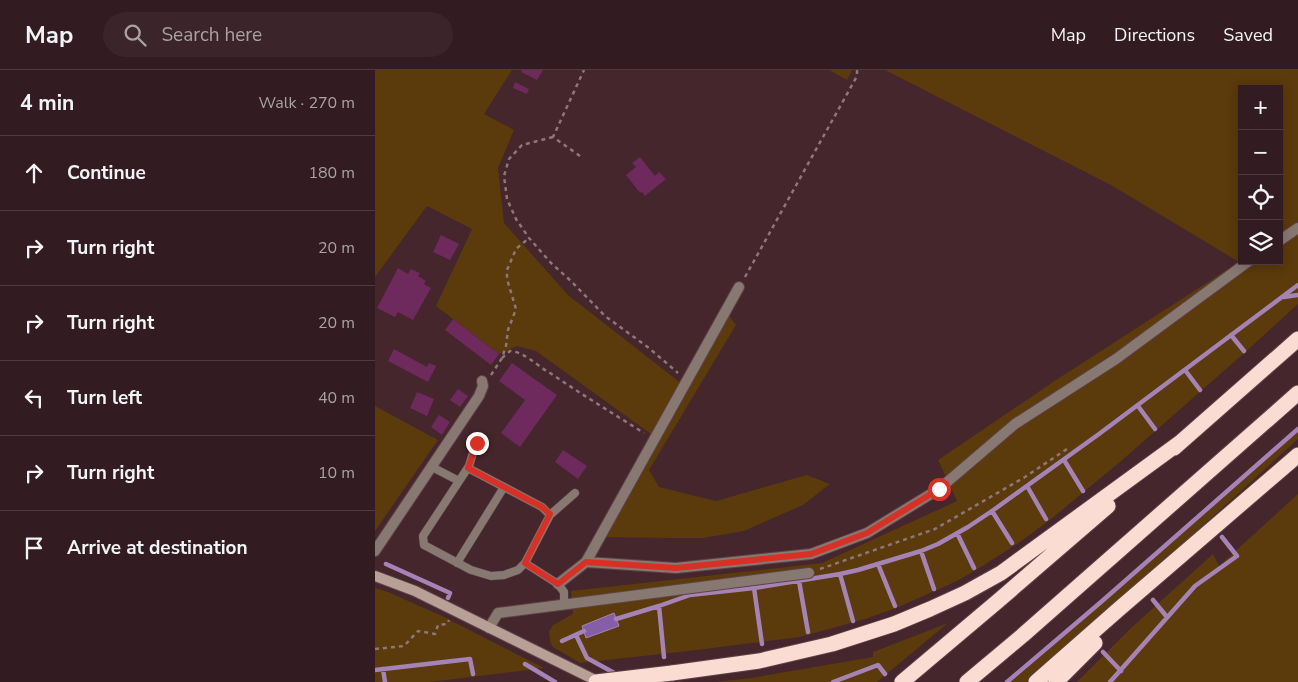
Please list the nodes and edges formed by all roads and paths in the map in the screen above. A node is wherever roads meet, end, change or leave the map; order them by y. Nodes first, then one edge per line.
1 (584, 70) edge
2 (857, 70) edge
3 (553, 137) junction
4 (580, 156) dead end
5 (1298, 228) edge
6 (1283, 237) edge
7 (529, 238) junction
8 (1244, 265) edge
9 (739, 287) joint
10 (1298, 339) edge
11 (502, 358) junction
12 (687, 380) junction
13 (483, 383) joint
14 (1298, 393) edge
15 (654, 439) junction
16 (1182, 441) junction
17 (477, 443) dead end
18 (1070, 447) dead end
19 (1298, 454) edge
20 (432, 467) junction
21 (468, 468) junction
22 (459, 481) junction
23 (504, 487) junction
24 (575, 493) dead end
25 (550, 514) junction
26 (375, 551) edge
27 (586, 562) junction
28 (457, 563) junction
29 (525, 563) junction
30 (809, 573) joint
31 (375, 576) edge
32 (558, 584) junction
33 (564, 604) junction
34 (1119, 609) junction
35 (438, 625) dead end
36 (489, 628) junction
37 (375, 648) edge
38 (597, 682) edge
39 (902, 682) edge
40 (967, 682) edge
41 (1037, 682) edge
42 (1056, 682) edge

1 - 3 path
2 - 9 path
3 - 4 path
3 - 7 path
5 - 6 street
7 - 11 path
7 - 12 path
8 - 27 street
9 - 12 street
10 - 16 highway
11 - 13 path
11 - 15 path
12 - 15 street
13 - 20 street
14 - 40 highway
15 - 27 street
16 - 38 highway, bridge
16 - 39 highway
17 - 21 lane
18 - 30 path
19 - 34 highway
20 - 22 lane
20 - 26 street
21 - 22 lane
21 - 23 lane
22 - 28 lane
23 - 25 lane
23 - 28 lane
24 - 25 lane
25 - 29 lane
27 - 32 street
28 - 29 lane
29 - 32 lane
30 - 33 street
31 - 36 main road
32 - 33 lane
33 - 36 street
34 - 41 highway
34 - 42 highway
35 - 37 path
36 - 38 main road

